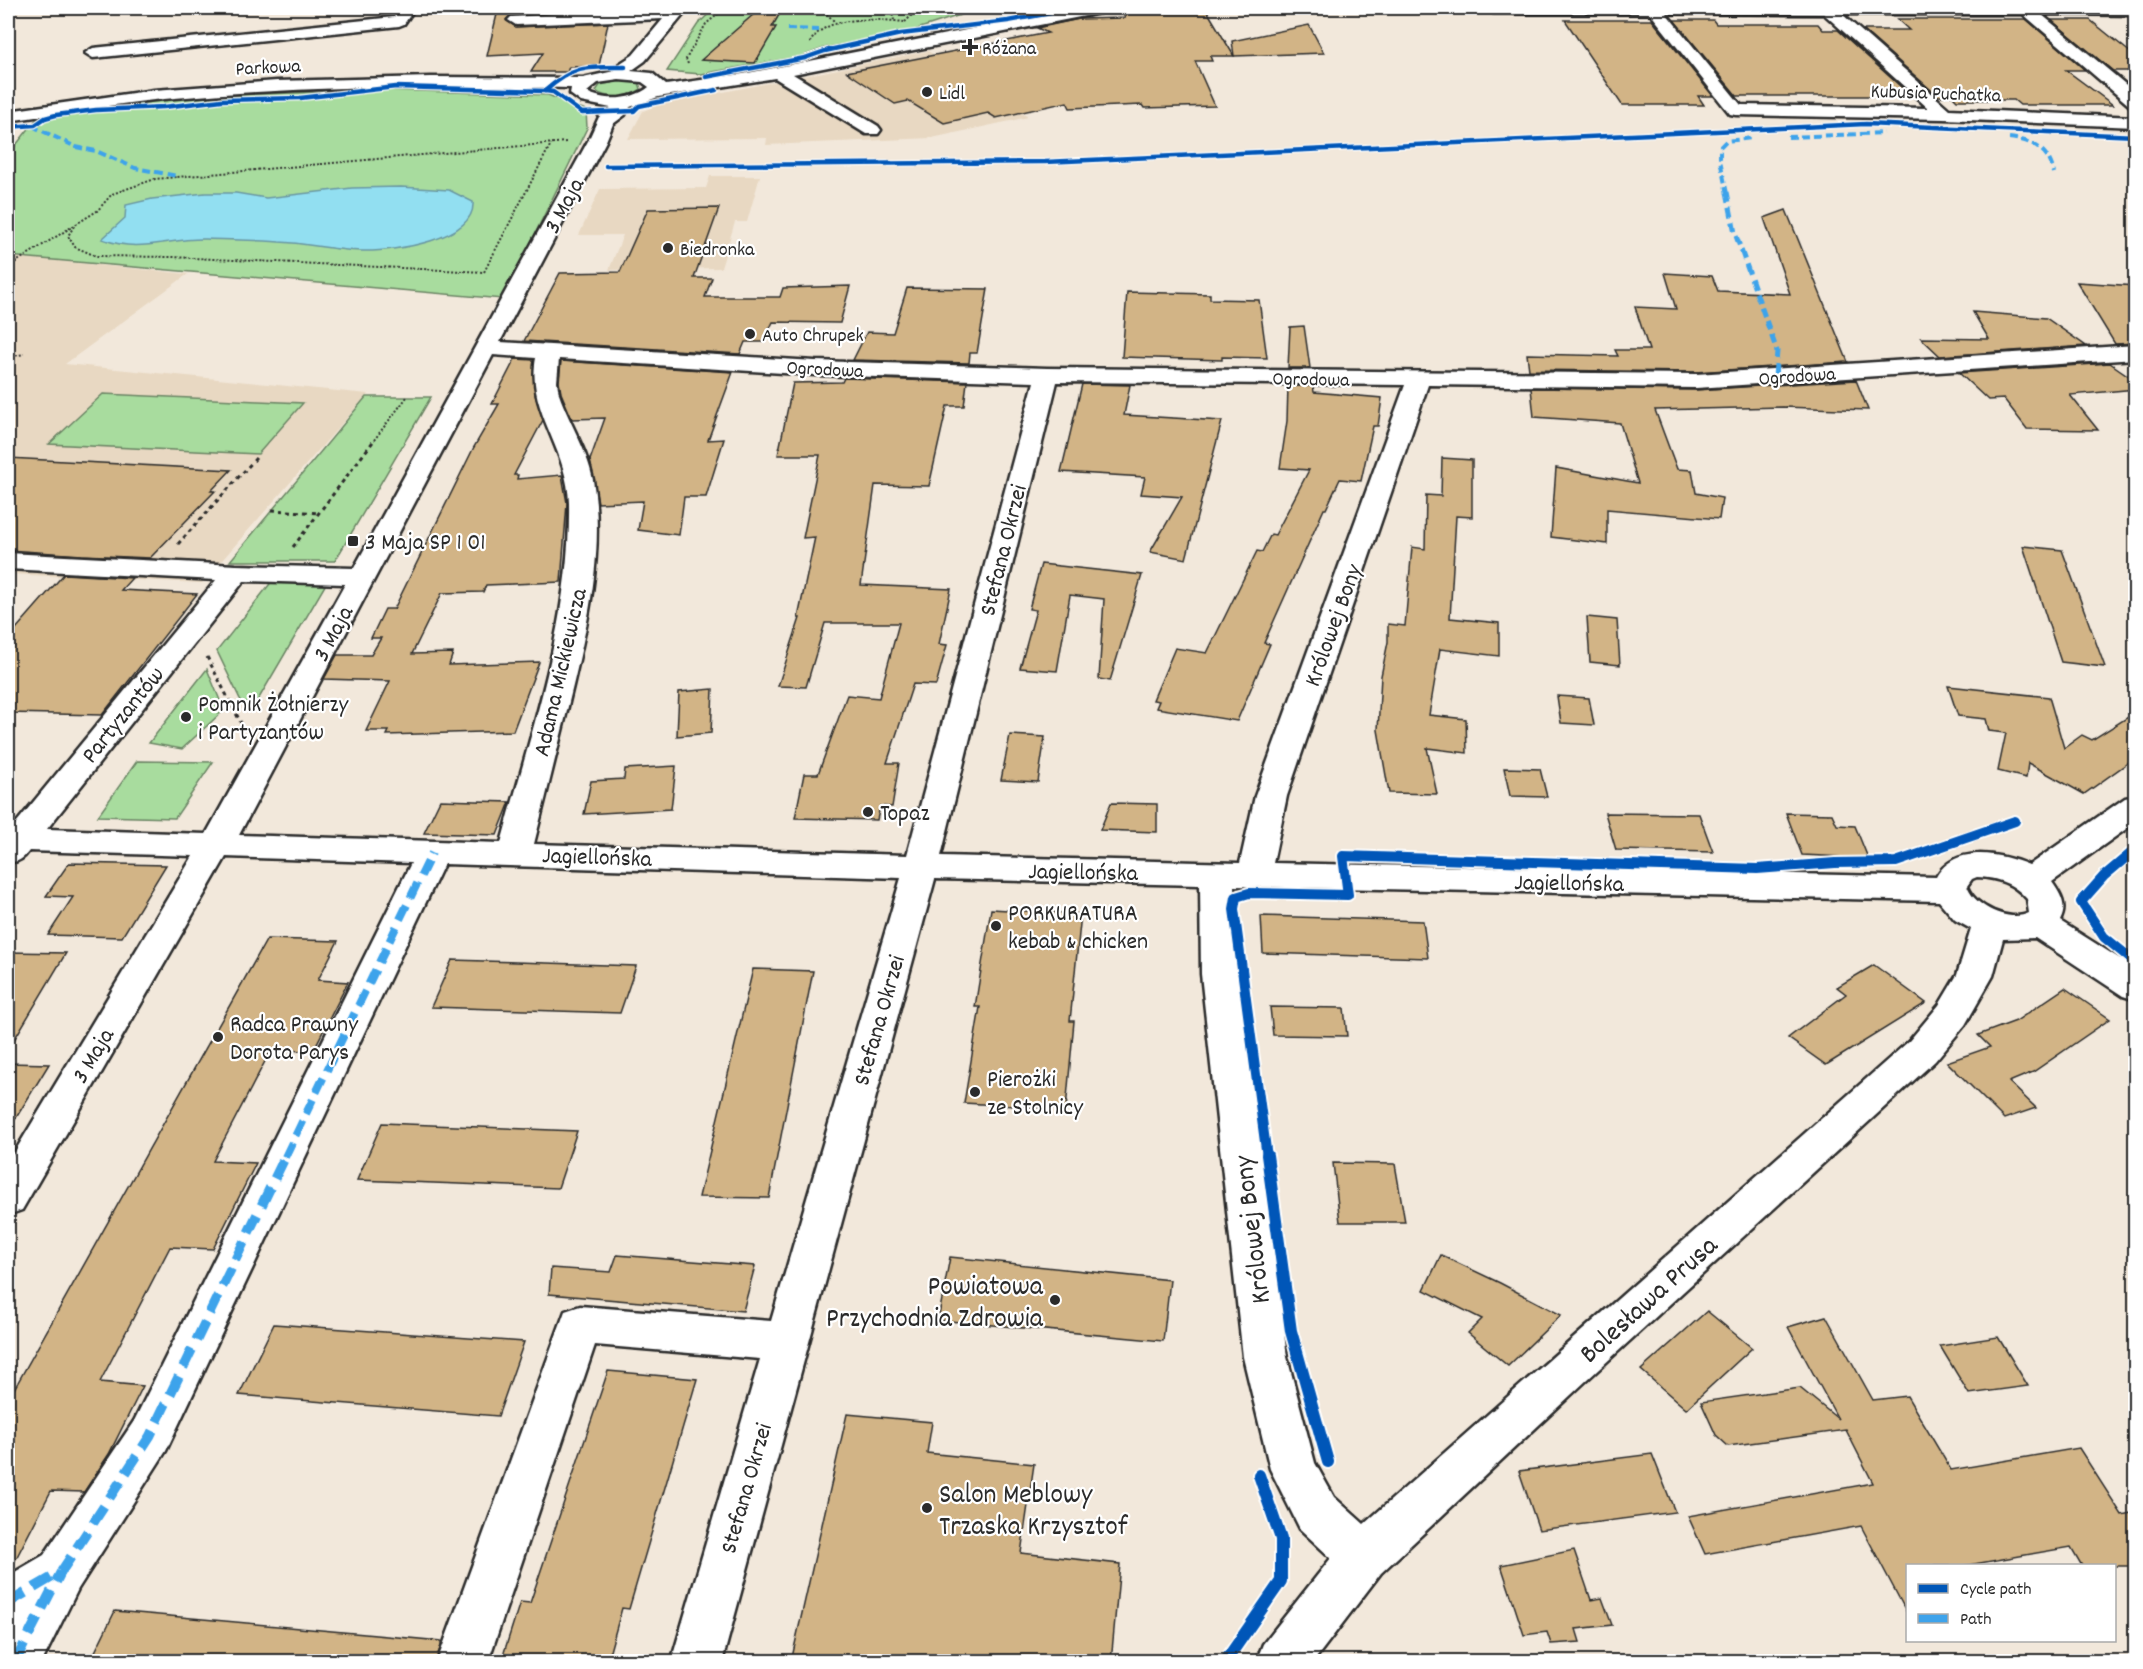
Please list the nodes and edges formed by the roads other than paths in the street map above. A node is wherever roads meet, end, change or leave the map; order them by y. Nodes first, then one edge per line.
1 (995, 8) edge
2 (1100, 8) edge
3 (1493, 8) edge
4 (1654, 8) edge
5 (1828, 9) edge
6 (2026, 10) junction
7 (2136, 10) edge
8 (677, 11) edge
9 (403, 14) edge
10 (516, 20) dead end
11 (949, 38) junction
12 (93, 53) dead end
13 (639, 67) junction
14 (778, 72) junction
15 (581, 87) junction
16 (657, 88) junction
17 (2136, 102) edge
18 (1944, 114) junction
19 (16, 115) edge
20 (606, 116) junction
21 (2136, 122) edge
22 (872, 130) dead end
23 (8, 136) edge
24 (486, 348) junction
25 (549, 351) junction
26 (2136, 352) edge
27 (1047, 375) junction
28 (1419, 379) junction
29 (8, 561) edge
30 (236, 573) junction
31 (363, 576) junction
32 (2136, 806) edge
33 (12, 845) edge
34 (217, 846) junction
35 (432, 853) junction
36 (515, 854) junction
37 (921, 867) junction
38 (1236, 874) junction
39 (2030, 881) junction
40 (1950, 889) junction
41 (1990, 923) junction
42 (2039, 924) junction
43 (2136, 987) edge
44 (8, 1198) edge
45 (787, 1342) junction
46 (1364, 1556) junction
47 (61, 1572) junction
48 (8, 1603) edge
49 (15, 1662) edge
50 (462, 1662) edge
51 (696, 1662) edge
52 (1281, 1662) edge

1 - 11 street
2 - 11 street
3 - 4 street
4 - 5 street
4 - 18 street, Kubusia Puchatka
5 - 6 street
5 - 18 street
6 - 7 street
6 - 17 street
8 - 10 street
8 - 13 street
9 - 12 street
11 - 14 street
13 - 15 street
13 - 16 street
14 - 16 street
14 - 22 street
15 - 19 street, Parkowa
15 - 20 street
16 - 20 street
18 - 21 street, Kubusia Puchatka
19 - 23 street
20 - 24 street, 3 Maja
24 - 25 street, Ogrodowa
24 - 31 street, 3 Maja
25 - 27 street, Ogrodowa
25 - 36 street, Adama Mickiewicza
26 - 28 street, Ogrodowa
27 - 28 street, Ogrodowa
27 - 37 street, Stefana Okrzei
28 - 38 street, Królowej Bony
29 - 30 street
30 - 31 street
30 - 33 street, Partyzantów
31 - 34 street, 3 Maja
32 - 39 street
33 - 34 street, Jagiellońska
34 - 35 street, Jagiellońska
34 - 44 street, 3 Maja
35 - 36 street, Jagiellońska
35 - 47 street
36 - 37 street, Jagiellońska
37 - 38 street, Jagiellońska
37 - 45 street, Stefana Okrzei
38 - 40 street, Jagiellońska
38 - 46 street, Królowej Bony
39 - 40 street
39 - 42 street
40 - 41 street
41 - 42 street
41 - 46 street, Bolesława Prusa
42 - 43 street
45 - 50 street
45 - 51 street, Stefana Okrzei
46 - 52 street, Bolesława Prusa
47 - 48 street
47 - 49 street

